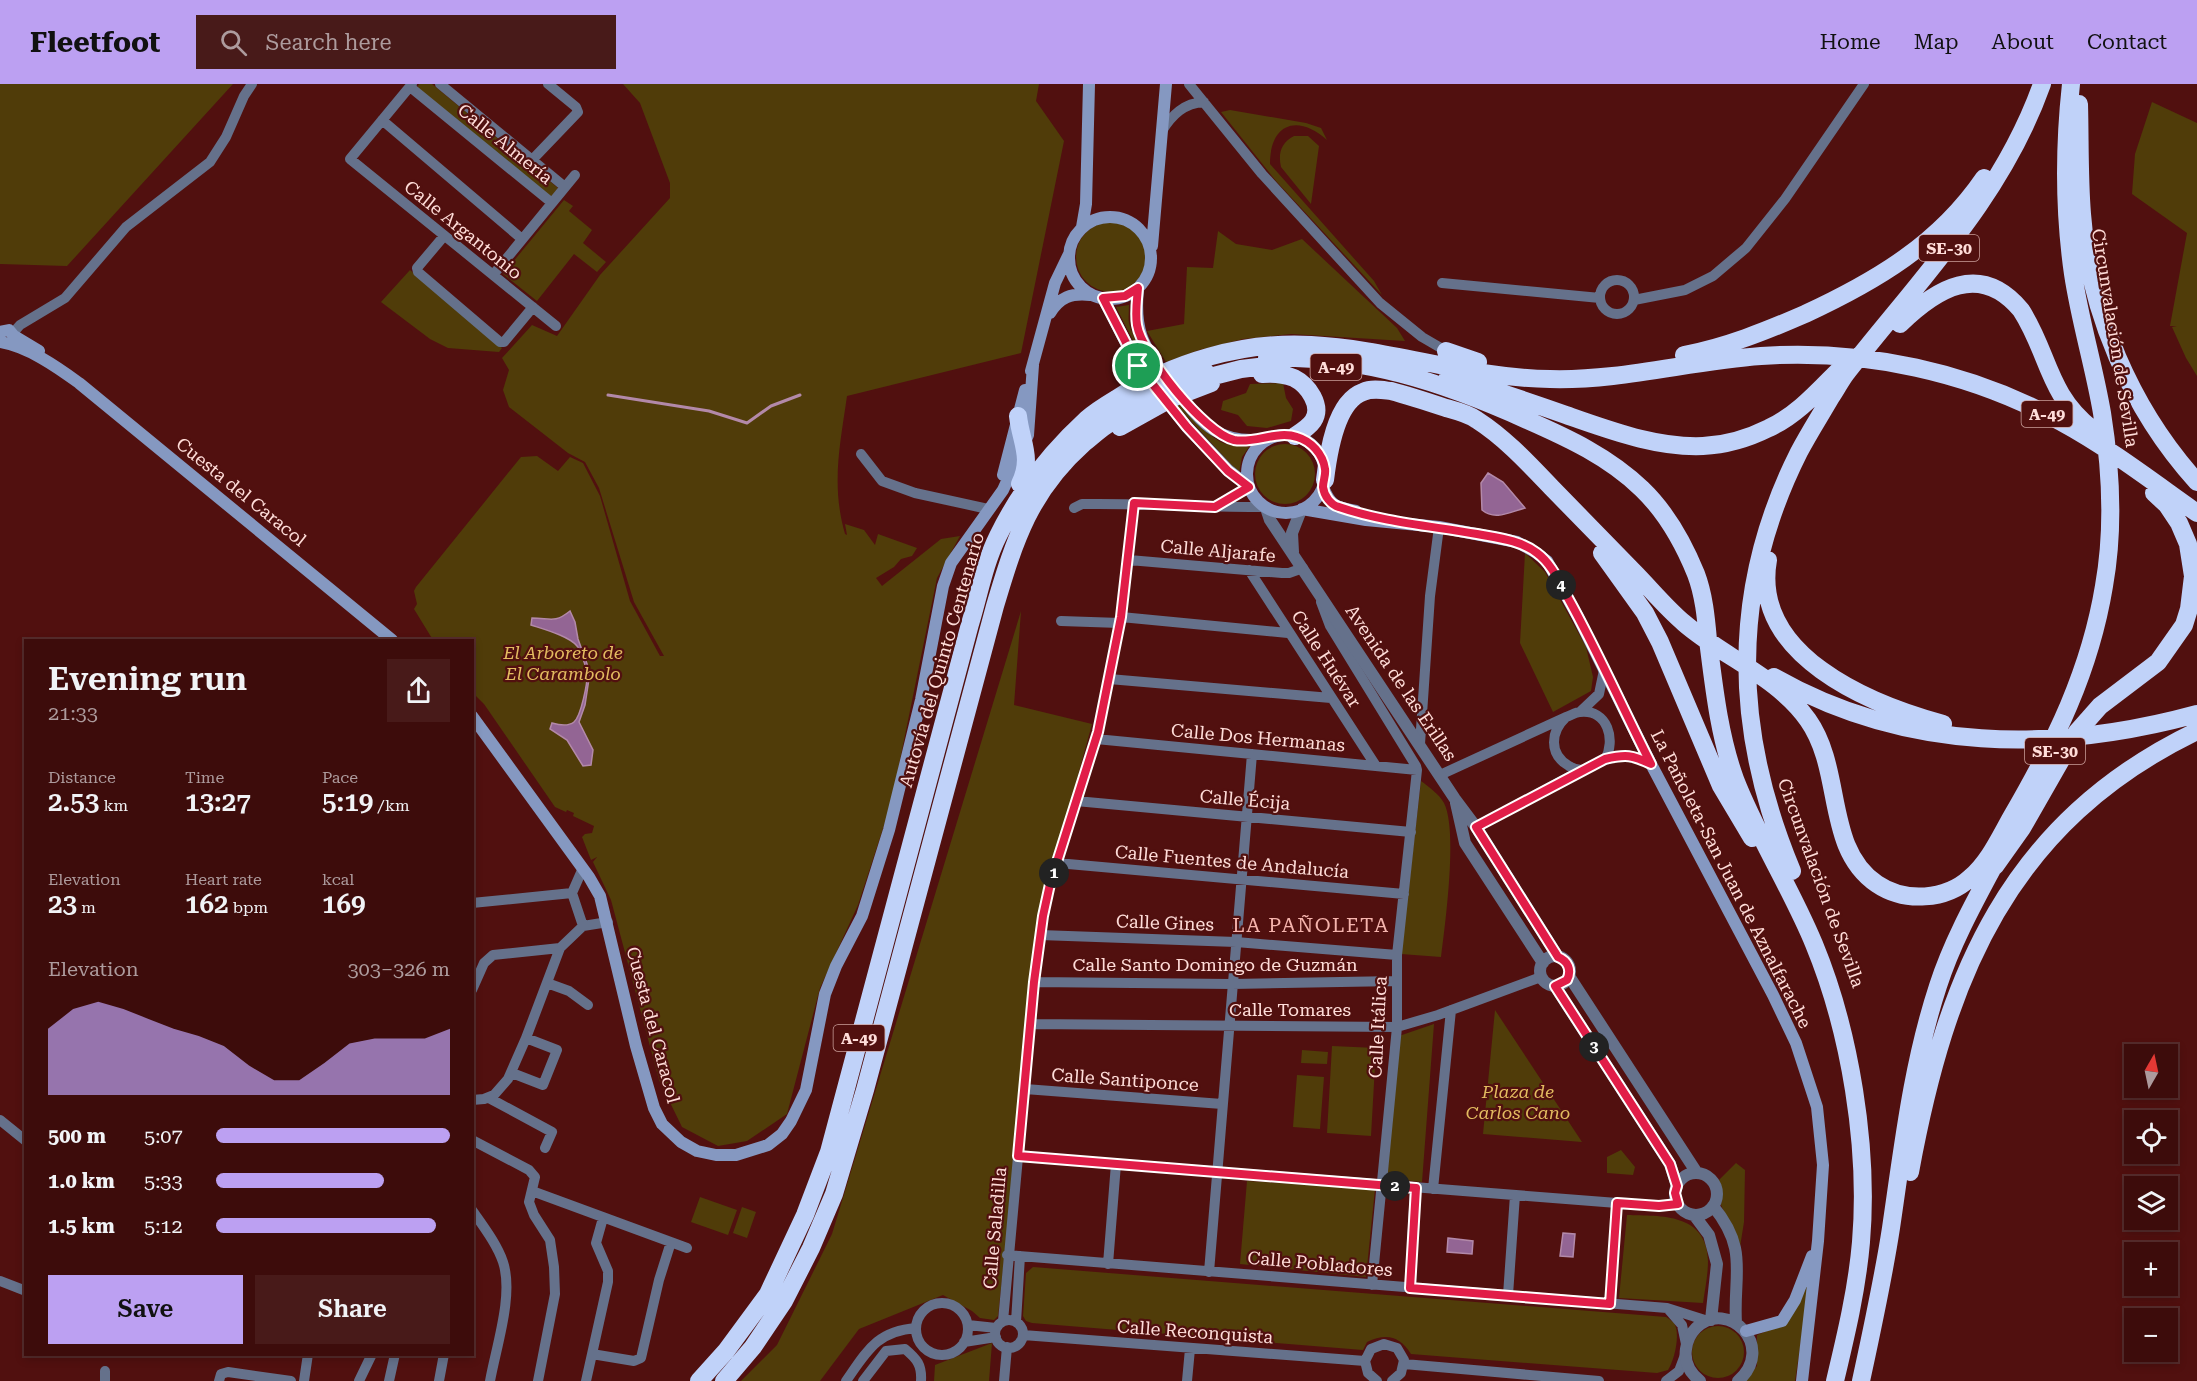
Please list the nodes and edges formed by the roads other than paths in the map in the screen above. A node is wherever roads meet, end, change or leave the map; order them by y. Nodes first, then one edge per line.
1 (252, 84) edge
2 (440, 84) edge
3 (548, 84) edge
4 (1089, 84) edge
5 (1166, 84) edge
6 (1189, 84) edge
7 (1196, 84) edge
8 (1863, 84) edge
9 (2036, 84) edge
10 (2042, 84) edge
11 (2070, 84) edge
12 (2078, 84) edge
13 (411, 85) edge
14 (1202, 99) junction
15 (382, 120) junction
16 (1162, 132) junction
17 (532, 160) junction
18 (575, 174) dead end
19 (565, 187) junction
20 (552, 203) junction
21 (1082, 227) junction
22 (444, 236) junction
23 (522, 239) junction
24 (1151, 250) junction
25 (1069, 254) junction
26 (493, 275) junction
27 (1442, 283) dead end
28 (1138, 288) junction
29 (1099, 297) junction
30 (1600, 298) junction
31 (1634, 300) junction
32 (1903, 305) junction
33 (533, 307) junction
34 (1044, 322) junction
35 (556, 326) dead end
36 (6, 336) edge
37 (1313, 345) junction
38 (1446, 351) joint
39 (1830, 360) junction
40 (1033, 365) junction
41 (1877, 365) junction
42 (1508, 368) junction
43 (1635, 374) junction
44 (1188, 379) junction
45 (1548, 380) junction
46 (1831, 397) junction
47 (1141, 400) junction
48 (1432, 404) junction
49 (1018, 416) junction
50 (1475, 417) junction
51 (2106, 417) junction
52 (1295, 436) junction
53 (1270, 438) junction
54 (1024, 443) junction
55 (861, 454) dead end
56 (1069, 456) junction
57 (2197, 482) edge
58 (1324, 484) junction
59 (1249, 487) junction
60 (1780, 493) junction
61 (2113, 499) junction
62 (1134, 503) junction
63 (1215, 507) junction
64 (1265, 507) junction
65 (1074, 508) dead end
66 (988, 509) junction
67 (1302, 510) junction
68 (2196, 512) edge
69 (1404, 522) junction
70 (1439, 527) junction
71 (996, 540) junction
72 (1293, 554) junction
73 (1129, 560) junction
74 (1303, 568) junction
75 (1249, 570) junction
76 (1636, 574) junction
77 (1316, 588) junction
78 (1120, 620) junction
79 (1060, 621) dead end
80 (1288, 633) junction
81 (391, 639) edge
82 (1604, 670) junction
83 (1109, 679) junction
84 (1331, 698) junction
85 (1580, 712) junction
86 (2197, 714) edge
87 (1566, 717) junction
88 (474, 719) edge
89 (2197, 731) edge
90 (1096, 740) junction
91 (2030, 740) junction
92 (1420, 744) junction
93 (1252, 754) junction
94 (1605, 759) junction
95 (1651, 764) junction
96 (1376, 766) junction
97 (1417, 770) junction
98 (1582, 770) junction
99 (1440, 775) junction
100 (1455, 799) junction
101 (1076, 801) junction
102 (1247, 817) junction
103 (1476, 827) junction
104 (1411, 832) junction
105 (1057, 863) junction
106 (583, 868) junction
107 (1993, 869) junction
108 (1242, 879) junction
109 (572, 893) junction
110 (1404, 894) junction
111 (474, 903) edge
112 (608, 922) junction
113 (583, 926) junction
114 (1040, 935) junction
115 (1236, 942) junction
116 (560, 948) junction
117 (1397, 955) junction
118 (1558, 957) junction
119 (1543, 963) junction
120 (1569, 976) junction
121 (1541, 977) junction
122 (1397, 981) junction
123 (1034, 982) junction
124 (547, 983) junction
125 (1232, 984) junction
126 (1828, 984) junction
127 (474, 986) edge
128 (1555, 986) junction
129 (588, 1005) dead end
130 (1451, 1010) junction
131 (1030, 1024) junction
132 (1229, 1027) junction
133 (1397, 1027) junction
134 (526, 1038) junction
135 (512, 1073) junction
136 (1025, 1089) junction
137 (489, 1098) junction
138 (474, 1100) edge
139 (1222, 1104) junction
140 (0, 1120) edge
141 (24, 1139) edge
142 (474, 1141) edge
143 (545, 1148) dead end
144 (1018, 1156) junction
145 (1116, 1164) junction
146 (1217, 1172) junction
147 (1697, 1173) junction
148 (1381, 1185) junction
149 (1677, 1186) junction
150 (1416, 1188) junction
151 (1433, 1189) junction
152 (532, 1191) junction
153 (1515, 1196) junction
154 (1617, 1203) junction
155 (1678, 1204) junction
156 (1713, 1206) junction
157 (474, 1213) edge
158 (1694, 1215) junction
159 (603, 1218) junction
160 (1818, 1241) junction
161 (671, 1242) junction
162 (687, 1248) dead end
163 (1007, 1256) junction
164 (1020, 1256) junction
165 (1108, 1263) junction
166 (1209, 1272) junction
167 (1, 1282) edge
168 (1372, 1285) junction
169 (1410, 1288) junction
170 (24, 1290) edge
171 (1508, 1295) junction
172 (1610, 1304) junction
173 (1667, 1308) junction
174 (1710, 1320) junction
175 (1016, 1322) junction
176 (968, 1325) junction
177 (1741, 1327) junction
178 (916, 1328) junction
179 (998, 1329) junction
180 (1023, 1335) junction
181 (964, 1342) junction
182 (1007, 1347) junction
183 (1190, 1349) junction
184 (1686, 1350) junction
185 (592, 1354) junction
186 (308, 1356) edge
187 (371, 1356) edge
188 (395, 1356) edge
189 (444, 1356) edge
190 (1365, 1361) junction
191 (876, 1362) junction
192 (1404, 1364) junction
193 (921, 1376) edge
194 (1525, 1378) edge
195 (219, 1381) edge
196 (291, 1381) edge
197 (304, 1381) edge
198 (359, 1381) edge
199 (389, 1381) edge
200 (439, 1381) edge
201 (490, 1381) edge
202 (538, 1381) edge
203 (586, 1381) edge
204 (699, 1381) edge
205 (724, 1381) edge
206 (846, 1381) edge
207 (863, 1381) edge
208 (875, 1381) edge
209 (1004, 1381) edge
210 (1187, 1381) edge
211 (1375, 1381) edge
212 (1392, 1381) edge
213 (1599, 1381) edge
214 (1666, 1381) edge
215 (1700, 1381) edge
216 (1738, 1381) edge
217 (1802, 1381) edge
218 (1835, 1381) edge
219 (1843, 1381) edge
220 (1862, 1381) edge

1 - 36 street
2 - 17 street, Calle Almería
3 - 17 street
4 - 21 main road
5 - 16 main road
6 - 14 street
7 - 14 street
8 - 31 street
9 - 42 highway
10 - 32 highway, Circunvalación de Sevilla / SE-30
11 - 51 highway
12 - 51 highway, Circunvalación de Sevilla / SE-30
12 - 57 highway
13 - 15 street
13 - 20 street, Calle Almería
14 - 16 street
14 - 38 street
15 - 22 street, Calle Argantonio
15 - 23 street
16 - 24 main road
17 - 19 street, Calle Almería
18 - 19 street
19 - 20 street
20 - 23 street
21 - 24 main road
21 - 25 main road
22 - 26 street, Calle Argantonio
22 - 33 street
23 - 26 street
24 - 28 main road
25 - 29 main road
25 - 34 main road, Cuesta del Caracol
26 - 33 street, Calle Argantonio
27 - 30 street
28 - 29 main road
28 - 53 main road
29 - 34 main road, Cuesta del Caracol
29 - 59 main road
30 - 31 street
30 - 31 street
32 - 37 highway
32 - 46 highway, Circunvalación de Sevilla / SE-30
33 - 35 street, Calle Argantonio
34 - 40 main road, Cuesta del Caracol
36 - 81 main road, Cuesta del Caracol
37 - 44 highway, Autovía del Quinto Centenario / A-49
37 - 45 highway, Autovía del Quinto Centenario / A-49
38 - 42 highway
39 - 41 highway, Autovía del Quinto Centenario / A-49
39 - 43 highway, Autovía del Quinto Centenario / A-49
39 - 45 highway
40 - 49 main road, Cuesta del Caracol
40 - 54 main road, Cuesta del Caracol
41 - 68 highway, Autovía del Quinto Centenario / A-49
41 - 107 highway
42 - 43 highway
43 - 45 highway, Autovía del Quinto Centenario / A-49
44 - 47 highway
44 - 47 highway, Autovía del Quinto Centenario / A-49
44 - 50 highway, Autovía del Quinto Centenario / A-49
44 - 52 highway
44 - 126 highway
46 - 60 highway, Circunvalación de Sevilla / SE-30
46 - 68 highway
47 - 56 highway
47 - 56 highway, Autovía del Quinto Centenario / A-49
47 - 71 highway, Autovía del Quinto Centenario / A-49
48 - 50 highway
48 - 58 highway
48 - 126 highway
49 - 54 highway
49 - 66 main road, Cuesta del Caracol
50 - 76 highway
51 - 61 highway, Circunvalación de Sevilla / SE-30
52 - 53 main road
52 - 58 main road
53 - 59 main road
54 - 66 main road, Cuesta del Caracol
54 - 71 highway
55 - 66 street
56 - 205 highway, Autovía del Quinto Centenario / A-49
58 - 67 main road
58 - 69 main road
59 - 63 street
59 - 64 main road
60 - 91 highway
60 - 219 highway, Circunvalación de Sevilla / SE-30
61 - 76 highway
61 - 107 highway, Circunvalación de Sevilla / SE-30
62 - 63 street
62 - 65 street
62 - 73 street, Calle Saladilla
63 - 64 street
64 - 67 main road
64 - 72 street, Avenida de las Erillas
66 - 112 main road, Cuesta del Caracol
67 - 69 main road
67 - 72 street
69 - 70 main road, La Pañoleta-San Juan de Aznalfarache
70 - 82 main road, La Pañoleta-San Juan de Aznalfarache
70 - 92 street
71 - 204 highway, Autovía del Quinto Centenario / A-49
72 - 74 street, Avenida de las Erillas
73 - 75 street, Calle Aljarafe
73 - 78 street, Calle Saladilla
74 - 75 street, Calle Aljarafe
74 - 77 street, Avenida de las Erillas
75 - 80 street, Calle Huévar
76 - 91 highway
77 - 92 street, Avenida de las Erillas
77 - 97 street, Avenida de las Erillas
78 - 79 street
78 - 80 street
78 - 83 street, Calle Saladilla
80 - 84 street, Calle Huévar
82 - 85 street
82 - 95 main road, La Pañoleta-San Juan de Aznalfarache
83 - 84 street
83 - 90 street, Calle Saladilla
84 - 96 street, Calle Huévar
85 - 87 street
85 - 94 street
86 - 91 highway
87 - 98 street
87 - 99 street
88 - 106 main road, Cuesta del Caracol
89 - 220 highway
90 - 93 street, Calle Dos Hermanas
90 - 101 street, Calle Saladilla
92 - 99 street, Avenida de las Erillas
93 - 96 street, Calle Dos Hermanas
93 - 102 street
94 - 95 street
94 - 98 street
95 - 160 main road, La Pañoleta-San Juan de Aznalfarache
96 - 97 street, Calle Dos Hermanas
97 - 104 street, Calle Itálica
98 - 103 street
99 - 100 street, Avenida de las Erillas
100 - 103 street, Avenida de las Erillas
100 - 119 street, Avenida de las Erillas
101 - 102 street, Calle Écija
101 - 105 street, Calle Saladilla
102 - 104 street, Calle Écija
102 - 108 street
103 - 118 street, Avenida de las Erillas
104 - 110 street, Calle Itálica
105 - 108 street, Calle Fuentes de Andalucía
105 - 114 street, Calle Saladilla
106 - 109 street
106 - 112 main road, Cuesta del Caracol
107 - 220 highway, Circunvalación de Sevilla / SE-30
108 - 110 street, Calle Fuentes de Andalucía
108 - 115 street
109 - 111 street
109 - 113 street
110 - 117 street, Calle Itálica
112 - 113 street
113 - 116 street
114 - 115 street, Calle Gines
114 - 123 street, Calle Saladilla
115 - 117 street, Calle Gines
115 - 125 street
116 - 124 street
116 - 127 street
117 - 122 street, Calle Itálica
118 - 119 street
118 - 120 street
119 - 121 street
120 - 128 street
120 - 147 street
121 - 128 street
121 - 130 street, Calle Tomares
122 - 125 street, Calle Santo Domingo de Guzmán
122 - 133 street, Calle Itálica
123 - 125 street, Calle Santo Domingo de Guzmán
123 - 131 street, Calle Saladilla
124 - 129 street
124 - 134 street
125 - 132 street
126 - 218 highway
128 - 149 street
130 - 133 street, Calle Tomares
130 - 151 street
131 - 132 street, Calle Tomares
131 - 136 street, Calle Saladilla
132 - 133 street, Calle Tomares
132 - 139 street
133 - 148 street, Calle Itálica
134 - 135 street
134 - 135 street
135 - 137 street
136 - 139 street, Calle Santiponce
136 - 144 street, Calle Saladilla
137 - 138 street
137 - 143 street
139 - 146 street
140 - 141 street
142 - 152 street
144 - 145 street
144 - 163 street, Calle Saladilla
145 - 146 street
145 - 165 street
146 - 148 street
146 - 166 street
147 - 149 street
147 - 156 street
148 - 150 street
148 - 168 street, Calle Itálica
149 - 155 street
150 - 151 street
150 - 169 street
151 - 153 street
152 - 159 street
152 - 202 street
153 - 154 street
153 - 171 street
154 - 155 street
154 - 172 street
155 - 158 street
156 - 158 street
156 - 177 street
157 - 201 street
158 - 174 street
159 - 161 street
159 - 185 street
160 - 177 main road
160 - 217 main road, La Pañoleta-San Juan de Aznalfarache
161 - 162 street
161 - 185 street
163 - 164 street, Calle Pobladores
163 - 179 street, Calle Saladilla
164 - 165 street, Calle Pobladores
164 - 175 street, Calle Saladilla
165 - 166 street, Calle Pobladores
166 - 168 street, Calle Pobladores
167 - 170 street
168 - 169 street, Calle Pobladores
169 - 171 street, Calle Pobladores
171 - 172 street, Calle Pobladores
172 - 173 street, Calle Pobladores
173 - 174 street, Calle Pobladores
173 - 184 street
174 - 177 street
174 - 184 street
175 - 179 street
175 - 180 street
176 - 178 street
176 - 179 street
176 - 181 street
177 - 216 street
178 - 181 street
178 - 206 street
179 - 181 street
179 - 182 street
180 - 182 street
180 - 183 street, Calle Reconquista
182 - 209 street
183 - 190 street, Calle Reconquista
183 - 210 street
184 - 214 street
184 - 215 street
185 - 203 street
186 - 197 street
187 - 198 street
188 - 199 street
189 - 200 street
190 - 192 street
190 - 211 street
191 - 193 street
191 - 207 street
191 - 208 street
192 - 194 street
192 - 212 street
194 - 213 street
195 - 196 street

